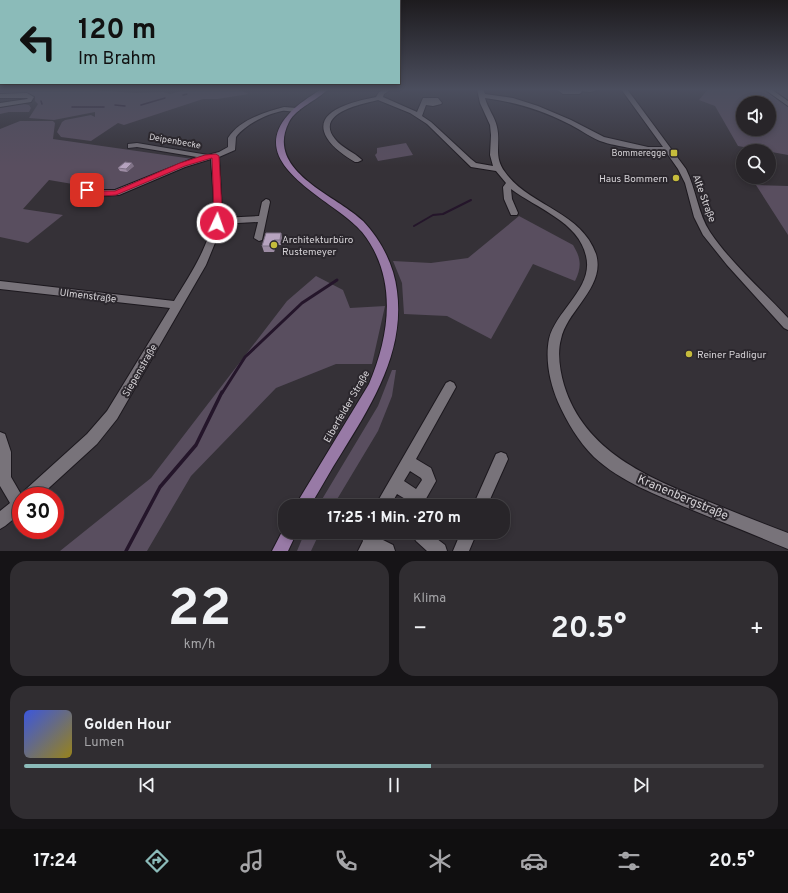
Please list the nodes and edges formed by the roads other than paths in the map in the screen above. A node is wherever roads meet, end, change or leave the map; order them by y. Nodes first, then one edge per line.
1 (269, 115) edge
2 (293, 115) edge
3 (334, 115) edge
4 (416, 115) edge
5 (490, 115) edge
6 (554, 115) edge
7 (643, 115) edge
8 (419, 116) joint
9 (131, 146) dead end
10 (232, 148) junction
11 (669, 150) junction
12 (240, 154) dead end
13 (212, 156) junction
14 (358, 160) dead end
15 (498, 169) junction
16 (510, 183) junction
17 (87, 190) dead end
18 (266, 202) dead end
19 (514, 213) dead end
20 (263, 219) junction
21 (217, 222) junction
22 (259, 238) dead end
23 (0, 285) edge
24 (176, 306) junction
25 (788, 325) edge
26 (450, 387) dead end
27 (0, 439) edge
28 (501, 458) dead end
29 (408, 462) junction
30 (395, 484) junction
31 (39, 487) edge
32 (12, 488) edge
33 (306, 499) edge
34 (386, 499) edge
35 (412, 499) edge
36 (419, 499) edge
37 (483, 499) edge
38 (12, 511) edge
39 (0, 521) edge
40 (286, 539) edge
41 (425, 539) edge
42 (466, 539) edge
43 (788, 541) edge
44 (369, 542) edge
45 (280, 551) edge
46 (387, 551) edge
47 (440, 551) edge
48 (461, 551) edge

1 - 10 street
2 - 33 main road, Elberfelder Straße
3 - 14 street
4 - 8 street
5 - 15 street, Kranenbergstraße
6 - 11 street
7 - 11 street, Alte Straße
8 - 15 street
9 - 13 street, Deipenbecke
10 - 12 street
10 - 13 street
11 - 25 street, Alte Straße
13 - 17 street
13 - 21 street, Siepenstraße
15 - 16 street, Kranenbergstraße
16 - 19 street
16 - 43 street, Kranenbergstraße
18 - 20 street
20 - 21 street
20 - 22 street
21 - 24 street, Siepenstraße
23 - 24 street, Ulmenstraße
24 - 31 street, Siepenstraße
26 - 29 street
27 - 32 street
28 - 37 street
29 - 30 street
29 - 36 street
30 - 34 street
30 - 35 street
38 - 39 street, Siepenstraße
40 - 45 main road
41 - 47 street
42 - 48 street
44 - 46 street

